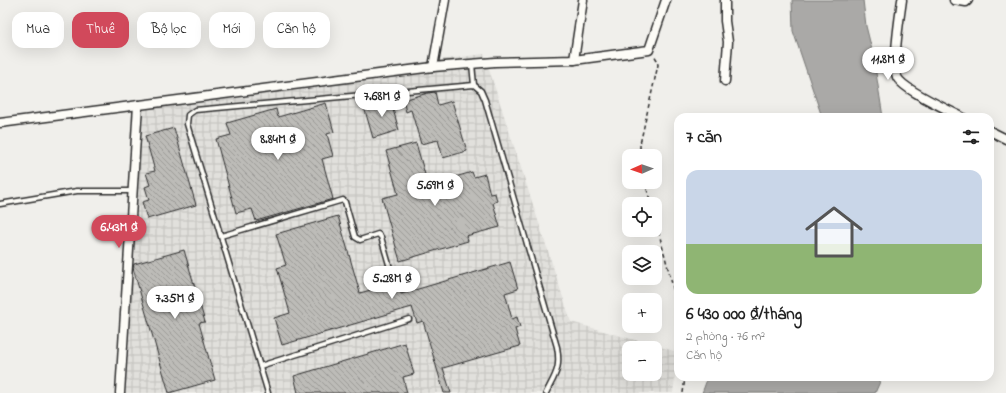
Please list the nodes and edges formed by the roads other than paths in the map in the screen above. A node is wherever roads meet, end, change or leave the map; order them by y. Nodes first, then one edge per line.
1 (445, 0) edge
2 (582, 0) edge
3 (666, 0) edge
4 (725, 0) edge
5 (902, 0) edge
6 (954, 0) edge
7 (968, 0) edge
8 (574, 60) junction
9 (472, 64) junction
10 (433, 67) junction
11 (725, 81) dead end
12 (474, 85) junction
13 (138, 105) junction
14 (954, 113) edge
15 (0, 123) edge
16 (994, 133) edge
17 (1006, 139) edge
18 (132, 191) junction
19 (0, 204) edge
20 (221, 236) junction
21 (390, 268) dead end
22 (409, 319) dead end
23 (260, 366) junction
24 (120, 393) edge
25 (268, 393) edge
26 (546, 393) edge

1 - 10 street
2 - 8 street
3 - 8 street
4 - 11 street
5 - 14 street
6 - 7 street
8 - 9 street
9 - 10 street
9 - 12 lane
10 - 13 street
12 - 20 lane
12 - 26 lane
13 - 15 street
13 - 18 street
16 - 17 street
18 - 19 lane
18 - 24 street
20 - 21 lane
20 - 23 lane
22 - 23 lane
23 - 25 lane

